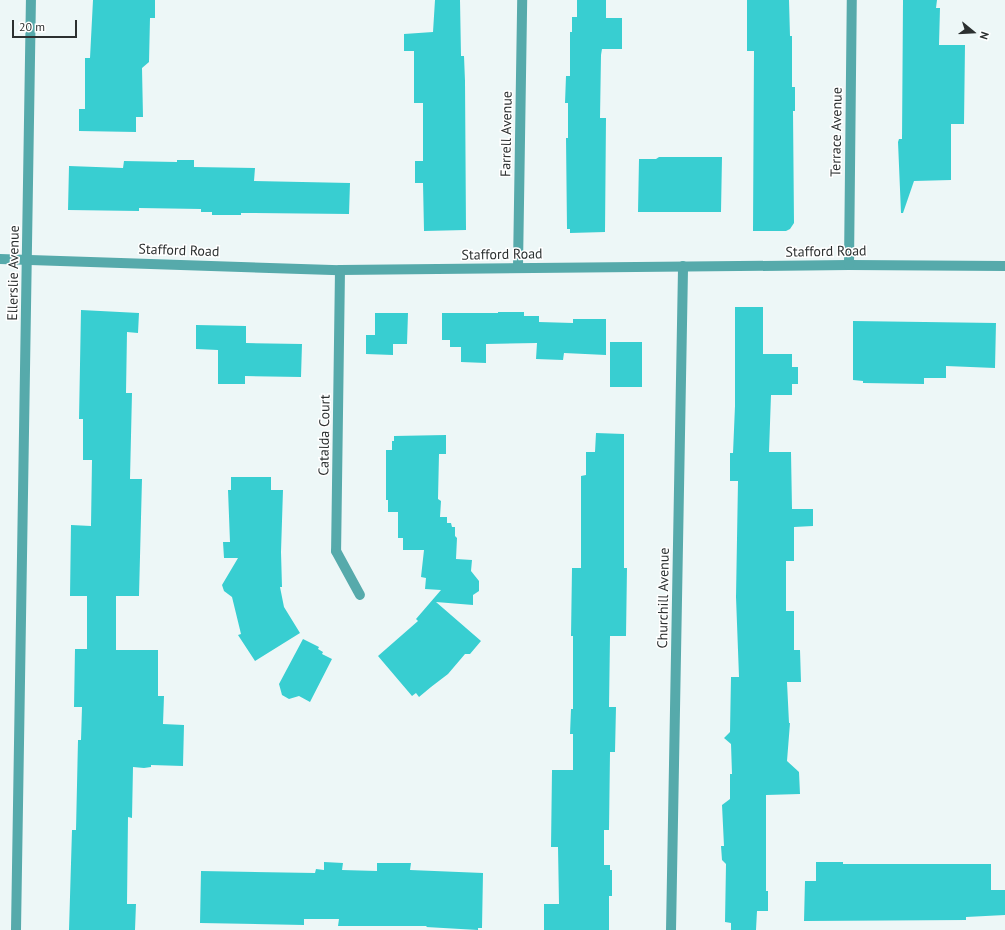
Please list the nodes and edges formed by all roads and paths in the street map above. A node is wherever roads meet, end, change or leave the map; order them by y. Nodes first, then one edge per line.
1 (31, 0) edge
2 (522, 0) edge
3 (852, 0) edge
4 (0, 259) edge
5 (27, 259) junction
6 (849, 264) junction
7 (683, 266) junction
8 (1005, 266) edge
9 (518, 267) junction
10 (340, 270) junction
11 (360, 595) dead end
12 (16, 930) edge
13 (671, 930) edge

1 - 5 street, Ellerslie Avenue
2 - 9 street, Farrell Avenue
3 - 6 street, Terrace Avenue
4 - 5 street, Stafford Road
5 - 10 street, Stafford Road
5 - 12 street, Ellerslie Avenue
6 - 7 street, Stafford Road
6 - 8 street, Stafford Road
7 - 9 street, Stafford Road
7 - 13 street, Churchill Avenue
9 - 10 street, Stafford Road
10 - 11 street, Catalda Court

